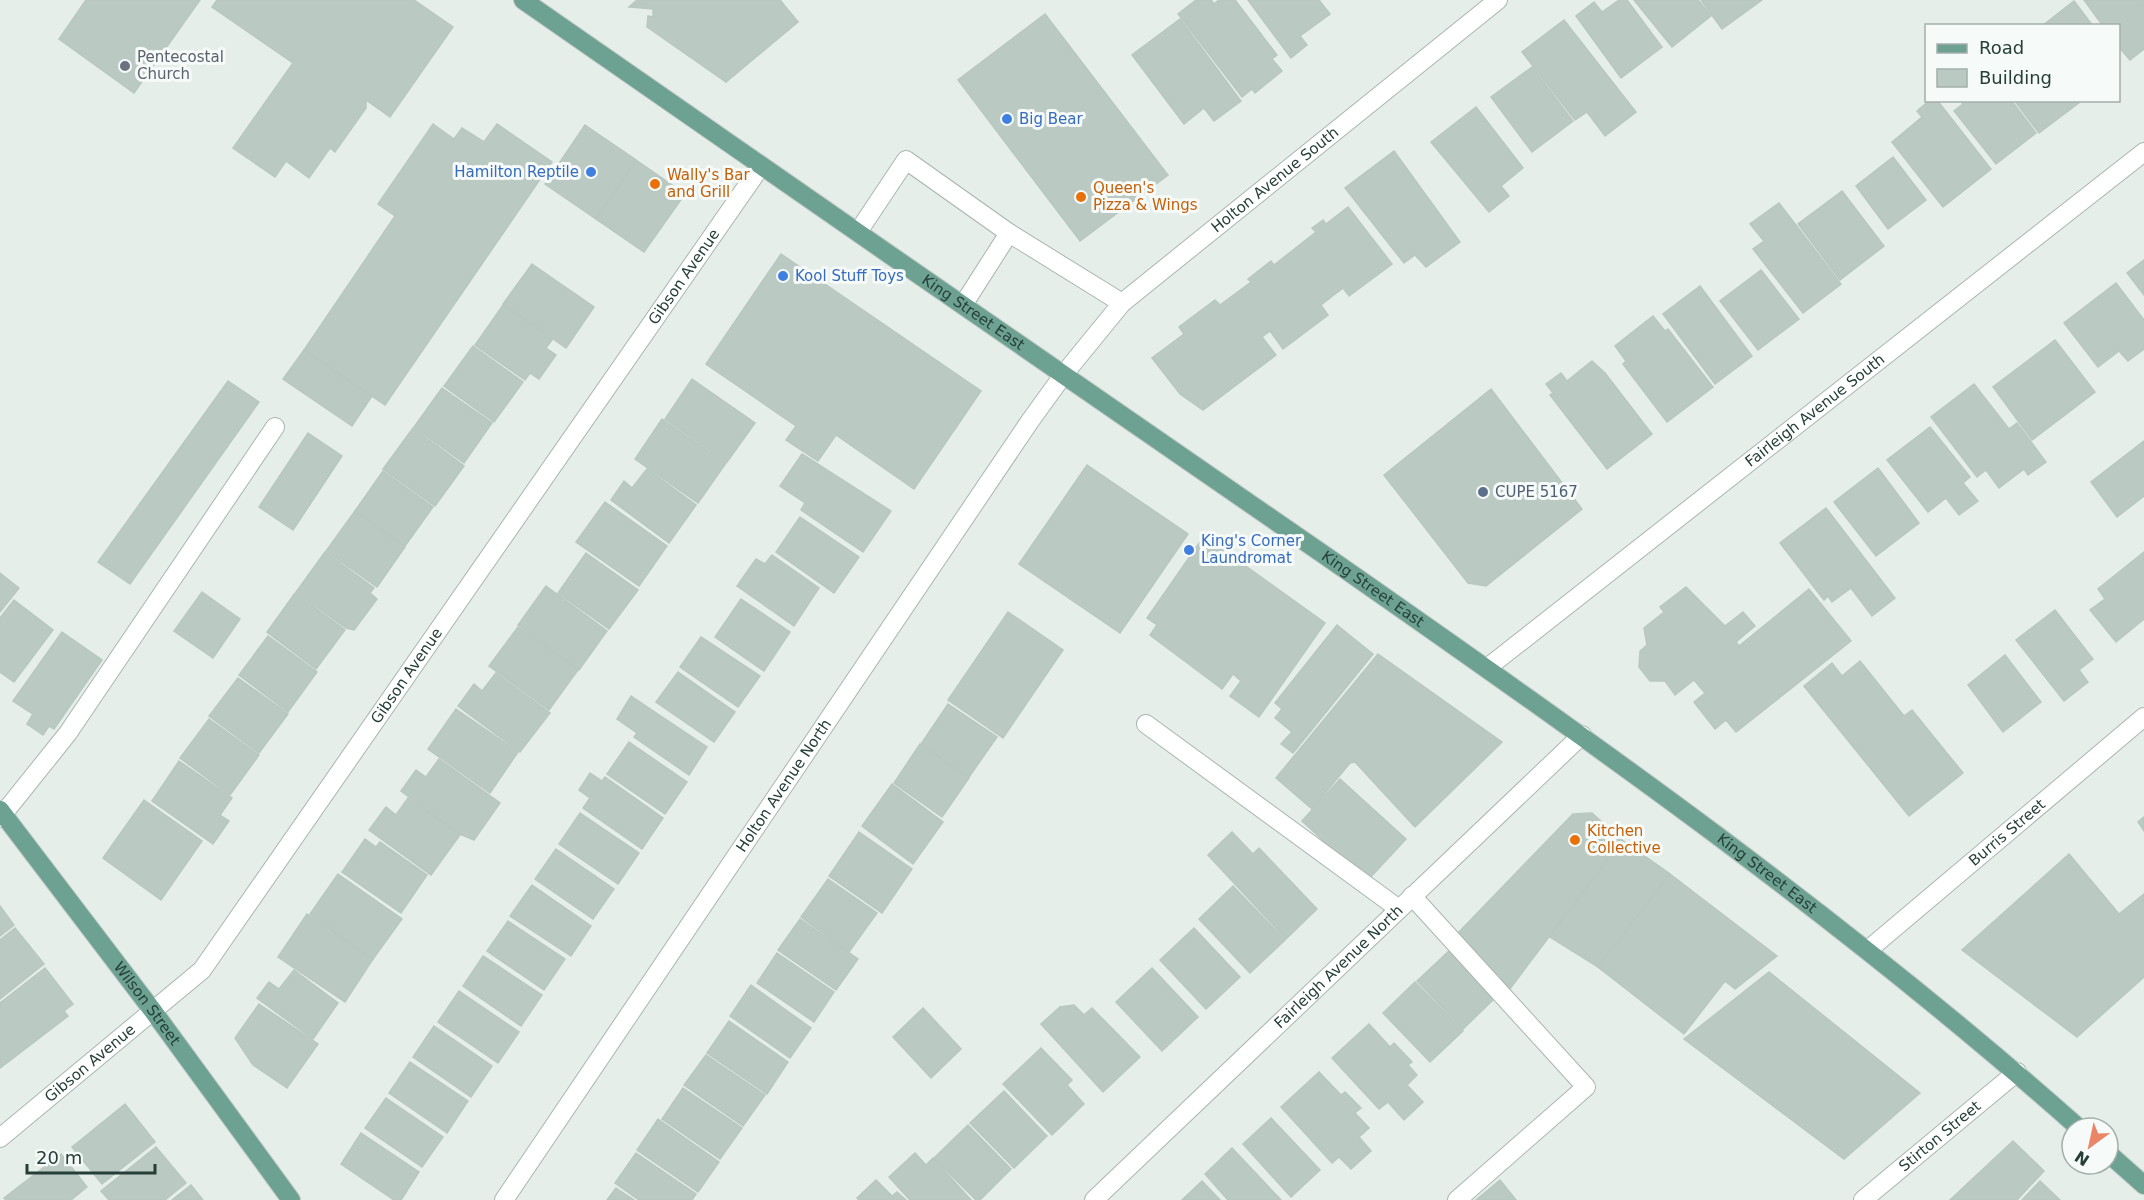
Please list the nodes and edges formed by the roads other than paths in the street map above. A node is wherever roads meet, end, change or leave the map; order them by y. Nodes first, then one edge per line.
1 (526, 0) edge
2 (1498, 0) edge
3 (2144, 152) edge
4 (761, 166) junction
5 (858, 232) junction
6 (1009, 232) junction
7 (1122, 303) junction
8 (963, 305) junction
9 (1064, 374) junction
10 (275, 427) dead end
11 (1487, 668) junction
12 (2144, 717) edge
13 (1146, 724) dead end
14 (1582, 735) junction
15 (1, 814) edge
16 (1406, 903) junction
17 (1868, 950) junction
18 (153, 1011) junction
19 (2017, 1072) junction
20 (2066, 1116) edge
21 (0, 1137) edge
22 (2120, 1164) edge
23 (2144, 1185) edge
24 (291, 1200) edge
25 (504, 1200) edge
26 (1094, 1200) edge
27 (1457, 1200) edge
28 (1863, 1200) edge

1 - 4 main road, King Street East
2 - 7 street, Holton Avenue South
3 - 11 street, Fairleigh Avenue South
4 - 5 main road, King Street East
4 - 18 street, Gibson Avenue
5 - 6 street
5 - 8 main road, King Street East
6 - 7 street
6 - 8 street
7 - 9 street, Holton Avenue South
8 - 9 main road, King Street East
9 - 11 main road, King Street East
9 - 25 street, Holton Avenue North
10 - 15 street
11 - 14 main road, King Street East
12 - 17 street, Burris Street
13 - 16 street
14 - 16 street, Fairleigh Avenue North
14 - 17 main road, King Street East
15 - 18 main road, Wilson Street
16 - 26 street, Fairleigh Avenue North
16 - 27 street
17 - 19 main road, King Street East
18 - 21 street, Gibson Avenue
18 - 24 main road, Wilson Street
19 - 20 main road, King Street East
19 - 28 street, Stirton Street
22 - 23 main road

